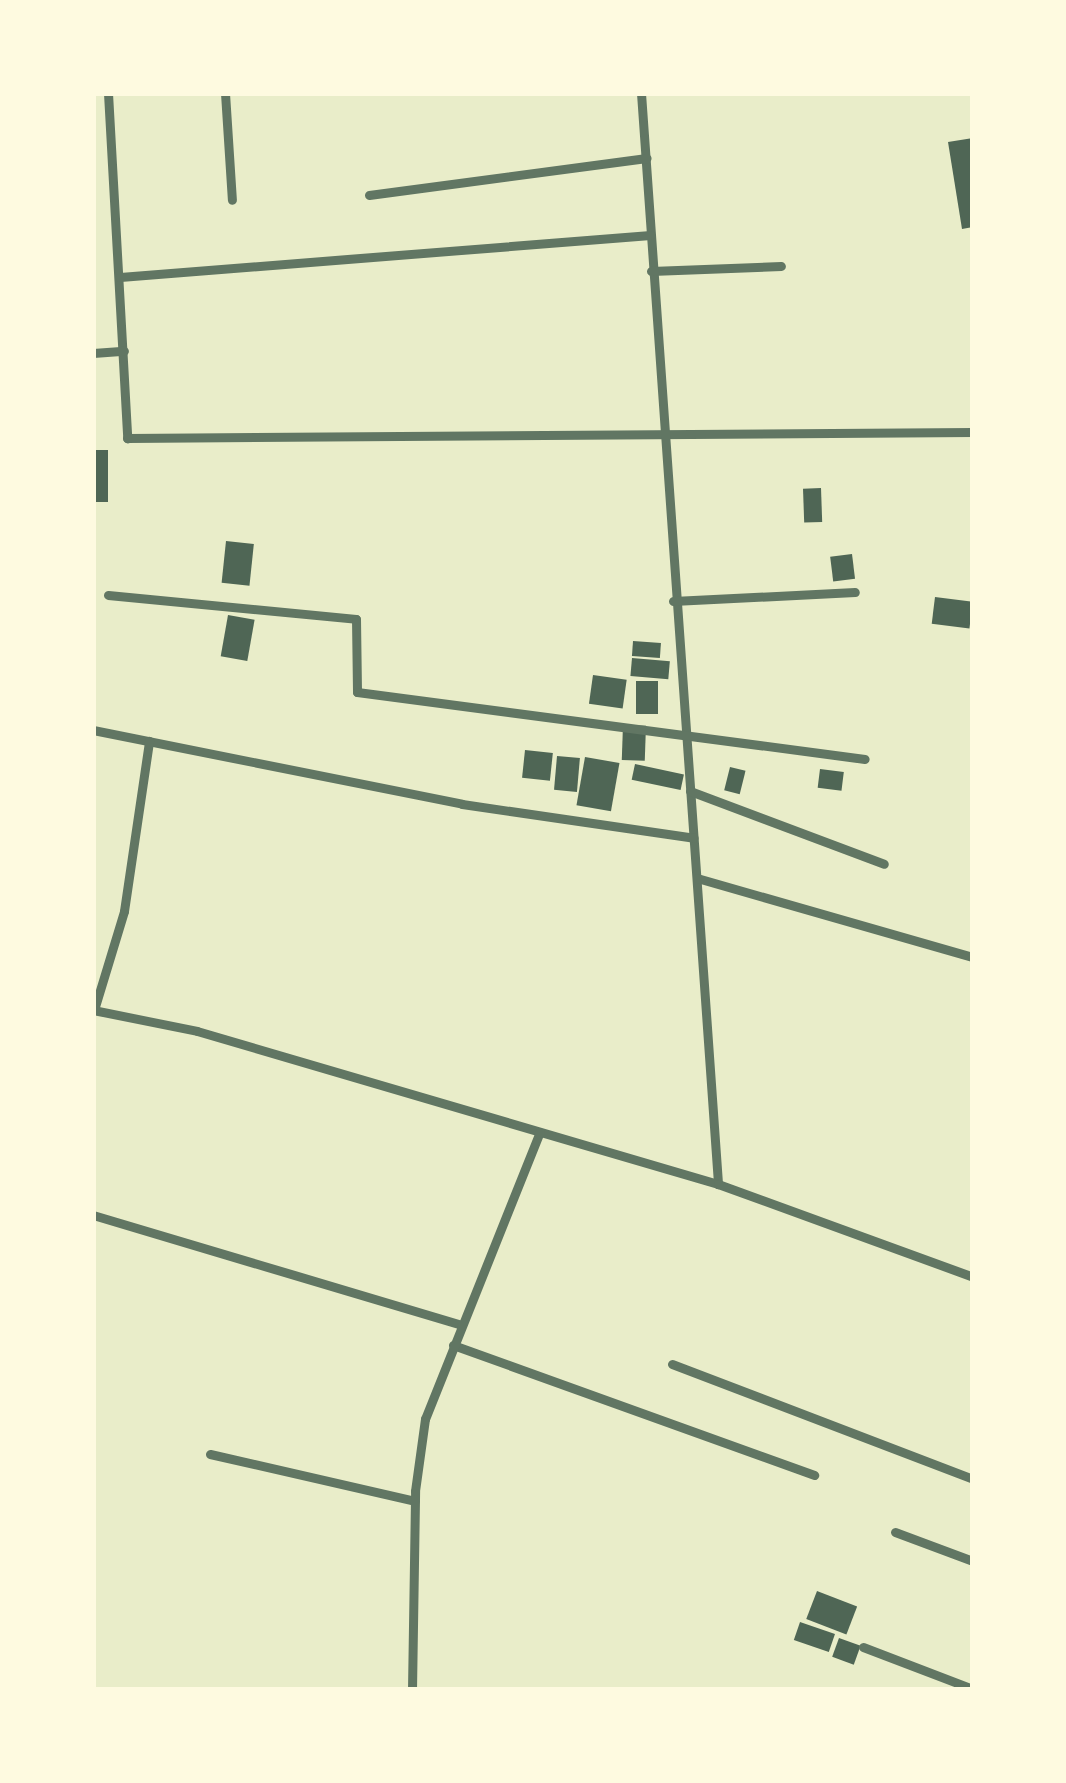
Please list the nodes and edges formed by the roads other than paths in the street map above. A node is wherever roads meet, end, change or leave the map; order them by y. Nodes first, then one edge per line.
1 (108, 93) edge
2 (225, 93) edge
3 (641, 93) edge
4 (647, 158) junction
5 (369, 195) dead end
6 (232, 200) dead end
7 (650, 235) junction
8 (782, 266) dead end
9 (651, 271) junction
10 (121, 277) junction
11 (124, 351) junction
12 (93, 353) edge
13 (973, 432) edge
14 (660, 433) junction
15 (855, 592) dead end
16 (108, 596) dead end
17 (673, 601) junction
18 (93, 730) edge
19 (684, 730) junction
20 (149, 741) junction
21 (865, 759) dead end
22 (690, 791) junction
23 (694, 838) junction
24 (884, 864) dead end
25 (697, 878) junction
26 (973, 957) edge
27 (93, 1010) edge
28 (539, 1132) junction
29 (718, 1184) junction
30 (93, 1215) edge
31 (973, 1277) edge
32 (461, 1325) junction
33 (453, 1345) junction
34 (672, 1364) dead end
35 (210, 1454) dead end
36 (814, 1475) dead end
37 (973, 1479) edge
38 (415, 1502) junction
39 (896, 1532) dead end
40 (973, 1561) edge
41 (863, 1647) dead end
42 (973, 1689) edge
43 (412, 1690) edge

1 - 10 street
2 - 6 street
3 - 4 street
4 - 5 street
4 - 7 street
7 - 9 street
7 - 10 street
8 - 9 street
9 - 14 street
10 - 11 street
11 - 12 street
11 - 14 street
13 - 14 street
14 - 17 street
15 - 17 street
16 - 19 street
17 - 19 street
18 - 20 street
19 - 21 street
19 - 22 street
20 - 23 street
20 - 27 street
22 - 23 street
22 - 24 street
23 - 25 street
25 - 26 street
25 - 29 street
27 - 28 street
28 - 29 street
28 - 32 street
29 - 31 street
30 - 32 street
32 - 33 street
33 - 36 street
33 - 38 street
34 - 37 street
35 - 38 street
38 - 43 street
39 - 40 street
41 - 42 street

